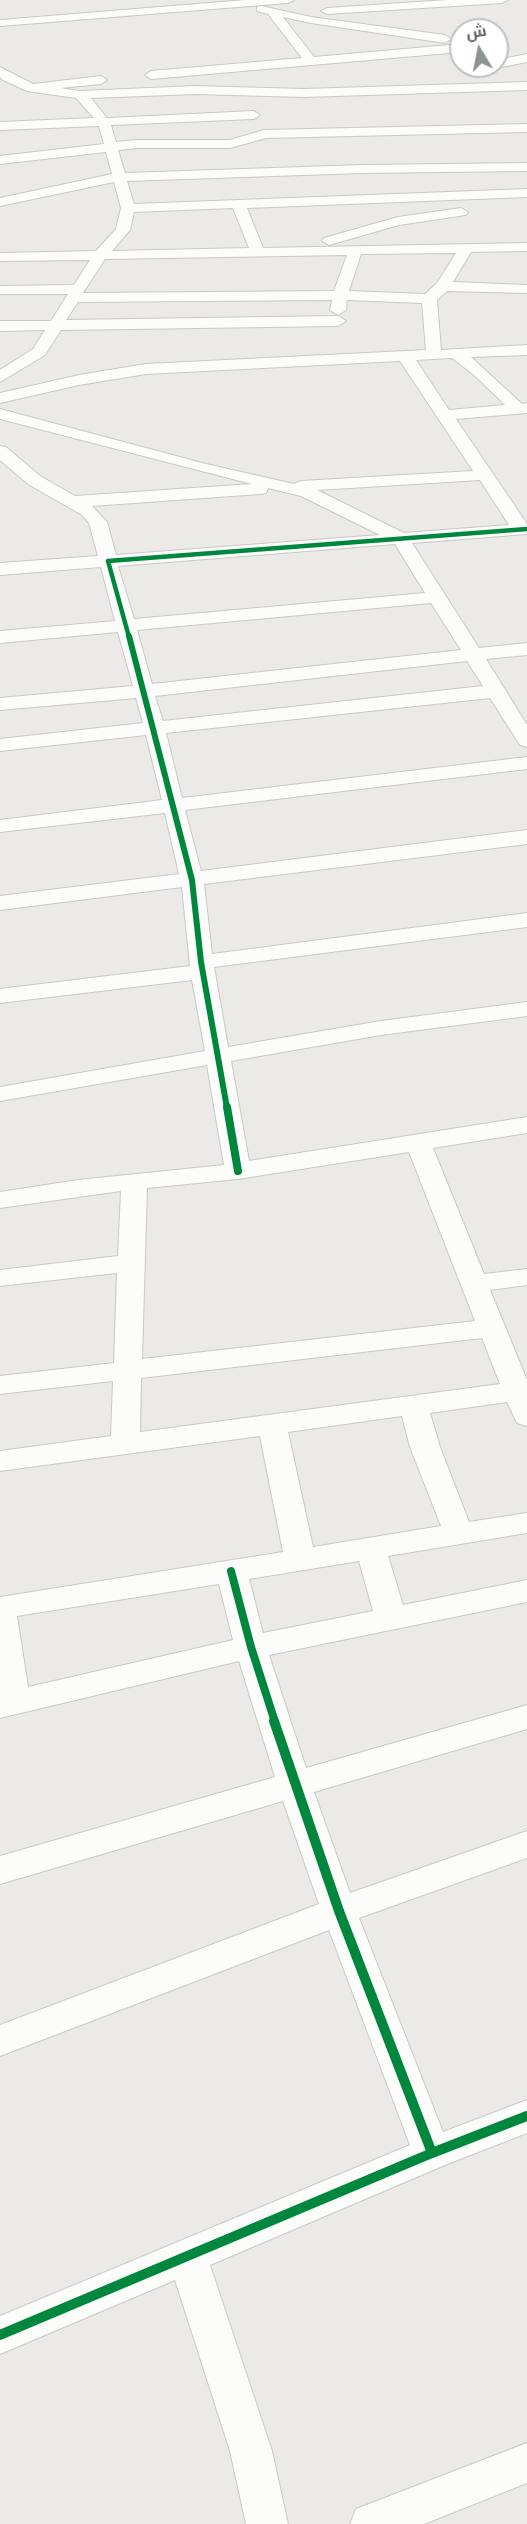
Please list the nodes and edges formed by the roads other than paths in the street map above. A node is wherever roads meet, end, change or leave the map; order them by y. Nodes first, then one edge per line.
1 (288, 0) edge
2 (502, 0) edge
3 (100, 2) dead end
4 (234, 2) edge
5 (276, 13) junction
6 (130, 14) junction
7 (0, 23) edge
8 (449, 39) edge
9 (509, 48) edge
10 (449, 49) edge
11 (527, 50) edge
12 (527, 58) edge
13 (310, 60) junction
14 (509, 62) edge
15 (0, 71) edge
16 (144, 76) dead end
17 (463, 78) edge
18 (110, 80) dead end
19 (0, 84) edge
20 (27, 86) junction
21 (527, 86) edge
22 (426, 89) junction
23 (230, 91) junction
24 (80, 95) junction
25 (254, 115) junction
26 (104, 122) junction
27 (0, 126) edge
28 (527, 128) edge
29 (264, 134) junction
30 (111, 148) junction
31 (0, 160) edge
32 (527, 167) edge
33 (121, 177) junction
34 (527, 194) edge
35 (0, 202) edge
36 (238, 203) junction
37 (128, 208) junction
38 (491, 209) dead end
39 (475, 211) dead end
40 (527, 247) edge
41 (466, 248) junction
42 (357, 249) junction
43 (257, 250) junction
44 (299, 250) junction
45 (100, 255) junction
46 (0, 257) edge
47 (443, 285) junction
48 (527, 289) edge
49 (0, 290) edge
50 (77, 293) junction
51 (340, 295) junction
52 (429, 299) junction
53 (338, 321) junction
54 (58, 325) junction
55 (0, 326) edge
56 (527, 350) edge
57 (455, 353) junction
58 (434, 354) junction
59 (405, 356) junction
60 (335, 359) junction
61 (0, 377) edge
62 (0, 398) edge
63 (523, 409) edge
64 (0, 414) edge
65 (446, 415) junction
66 (0, 451) edge
67 (485, 474) junction
68 (291, 487) junction
69 (70, 502) junction
70 (524, 529) edge
71 (400, 538) junction
72 (108, 561) junction
73 (0, 569) edge
74 (437, 597) junction
75 (126, 627) junction
76 (0, 637) edge
77 (527, 649) edge
78 (473, 656) junction
79 (143, 691) junction
80 (495, 691) junction
81 (0, 704) edge
82 (155, 730) junction
83 (527, 741) edge
84 (0, 745) edge
85 (527, 763) edge
86 (173, 804) junction
87 (0, 826) edge
88 (527, 837) edge
89 (192, 880) junction
90 (0, 903) edge
91 (527, 920) edge
92 (202, 967) junction
93 (0, 996) edge
94 (527, 1009) edge
95 (217, 1057) junction
96 (0, 1094) edge
97 (527, 1125) edge
98 (418, 1143) junction
99 (238, 1171) junction
100 (134, 1182) junction
101 (0, 1200) edge
102 (131, 1263) junction
103 (527, 1277) edge
104 (0, 1278) edge
105 (473, 1284) junction
106 (490, 1328) junction
107 (126, 1370) junction
108 (0, 1385) edge
109 (523, 1399) edge
110 (413, 1405) junction
111 (272, 1424) junction
112 (125, 1444) junction
113 (0, 1461) edge
114 (527, 1523) edge
115 (459, 1534) junction
116 (370, 1548) junction
117 (300, 1560) junction
118 (231, 1571) junction
119 (527, 1591) edge
120 (0, 1609) edge
121 (391, 1617) junction
122 (251, 1647) junction
123 (7, 1704) edge
124 (527, 1717) edge
125 (294, 1784) junction
126 (527, 1844) edge
127 (0, 1870) edge
128 (339, 1911) junction
129 (0, 2041) edge
130 (527, 2116) edge
131 (432, 2153) junction
132 (188, 2257) junction
133 (0, 2335) edge
134 (527, 2463) edge
135 (267, 2524) edge
136 (371, 2524) edge

1 - 4 street
2 - 5 street
3 - 6 street
4 - 5 street
4 - 6 street
5 - 8 street
5 - 13 street
6 - 7 street
9 - 11 street
10 - 13 street
12 - 14 street
13 - 16 street
15 - 20 street
17 - 22 street
18 - 20 street
19 - 20 street
20 - 24 street
21 - 22 street
22 - 23 street
23 - 24 street
23 - 25 street
24 - 26 street
25 - 26 street
25 - 29 street
26 - 27 street
26 - 30 street
28 - 29 street
29 - 30 street
30 - 31 street
30 - 33 street
32 - 33 street
33 - 35 street
33 - 37 street
34 - 36 street
34 - 38 street
36 - 37 street
36 - 43 street
37 - 45 street
39 - 44 street
40 - 41 street
41 - 42 street
41 - 47 street
42 - 44 street
42 - 51 street
43 - 44 street
43 - 45 street
45 - 46 street
45 - 50 street
47 - 48 street
47 - 52 street
49 - 50 street
50 - 51 street
50 - 54 street
51 - 52 street
51 - 53 street
52 - 58 street
53 - 54 street
53 - 60 street
54 - 55 street
54 - 61 street
56 - 57 street
57 - 58 street
57 - 63 street
58 - 59 street
59 - 60 street
59 - 65 street
60 - 62 street
63 - 65 street
64 - 68 street
65 - 67 street
66 - 69 street
67 - 68 street
67 - 70 street
68 - 69 street
68 - 71 street
69 - 72 street
70 - 71 street
71 - 72 street
71 - 74 street
72 - 73 street
72 - 75 street
74 - 75 street
74 - 78 street
75 - 76 street
75 - 79 street
77 - 78 street
78 - 79 street
78 - 80 street
79 - 81 street
79 - 82 street
80 - 82 street
80 - 83 street
82 - 84 street
82 - 86 street
85 - 86 street
86 - 87 street
86 - 89 street
88 - 89 street
89 - 90 street
89 - 92 street
91 - 92 street
92 - 93 street
92 - 95 street
94 - 95 street
95 - 96 street
95 - 99 street
97 - 98 street
98 - 99 street
98 - 105 street
99 - 100 street
100 - 101 street
100 - 102 street
102 - 104 street
102 - 107 street
103 - 105 street
105 - 106 street
106 - 107 street
106 - 109 street
107 - 108 street
107 - 112 street
109 - 110 street
110 - 111 street
110 - 115 street
111 - 112 street
111 - 117 street
112 - 113 street
114 - 115 street
115 - 116 street
116 - 117 street
116 - 121 street
117 - 118 street
118 - 120 street
118 - 122 street
119 - 121 street
120 - 123 street
121 - 122 street
122 - 123 street
122 - 125 street
124 - 125 street
125 - 127 street
125 - 128 street
126 - 128 street
128 - 129 street
128 - 131 street
130 - 131 street
131 - 132 street
132 - 133 street
132 - 135 street
134 - 136 street

